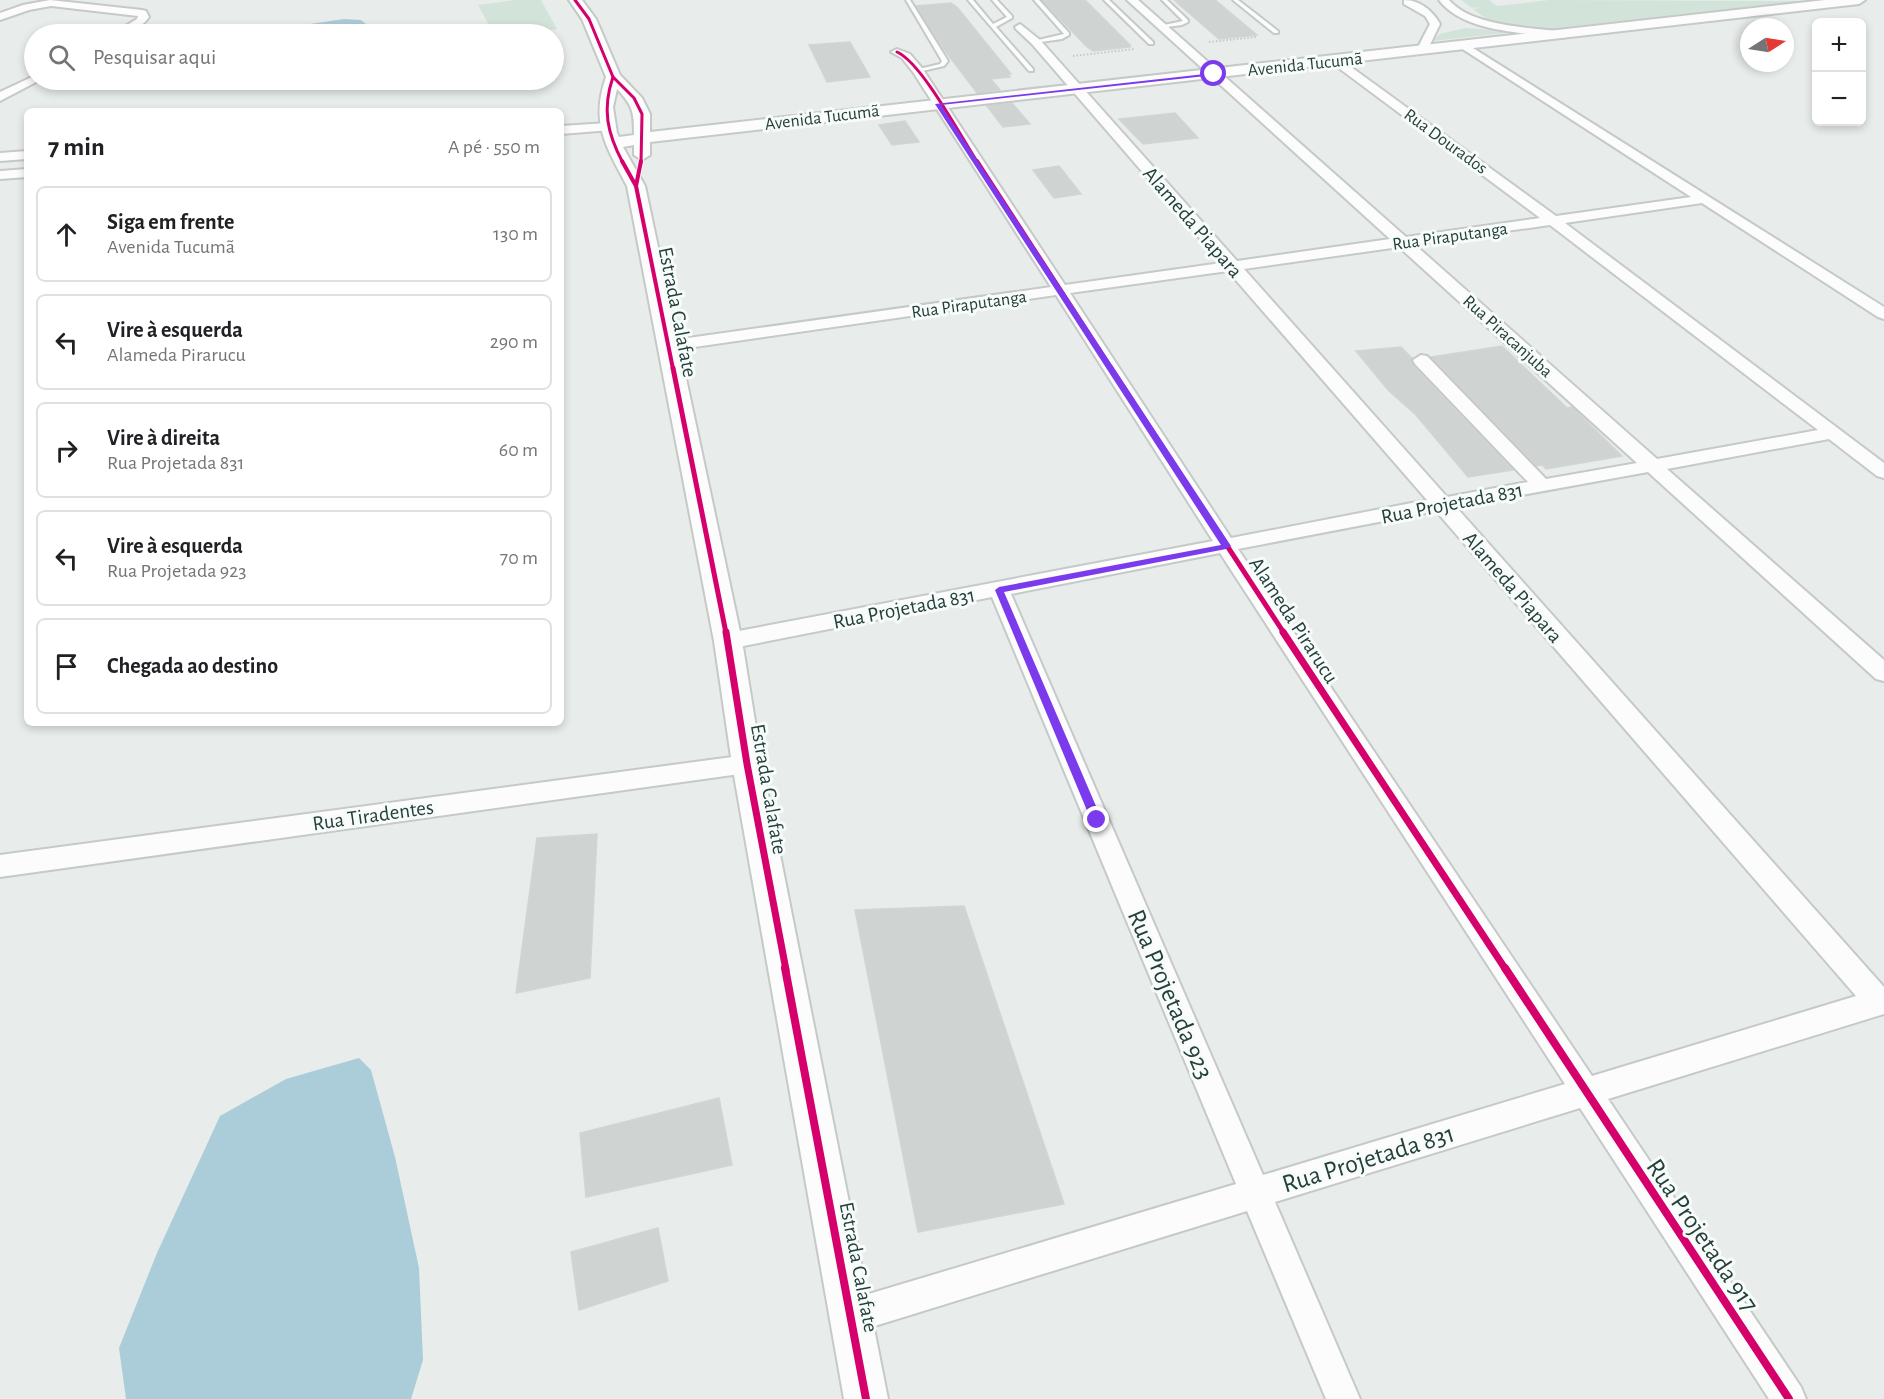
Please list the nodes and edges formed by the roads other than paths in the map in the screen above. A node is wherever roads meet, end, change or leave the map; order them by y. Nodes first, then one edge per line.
1 (575, 0) edge
2 (908, 0) edge
3 (970, 0) edge
4 (994, 0) edge
5 (1036, 0) edge
6 (1106, 0) edge
7 (1132, 0) edge
8 (1164, 0) edge
9 (1235, 0) edge
10 (1444, 0) edge
11 (1859, 0) edge
12 (1403, 1) edge
13 (0, 17) edge
14 (1472, 21) junction
15 (1444, 23) junction
16 (135, 24) edge
17 (993, 26) junction
18 (1020, 27) dead end
19 (1161, 27) junction
20 (1276, 32) road end
21 (1563, 35) junction
22 (1036, 42) junction
23 (1151, 43) road end
24 (1465, 46) junction
25 (1422, 51) junction
26 (897, 52) dead end
27 (1336, 61) junction
28 (918, 70) junction
29 (1031, 70) dead end
30 (1214, 74) junction
31 (614, 77) junction
32 (24, 84) edge
33 (1077, 90) junction
34 (0, 97) edge
35 (937, 104) junction
36 (637, 106) junction
37 (564, 117) edge
38 (608, 122) junction
39 (564, 129) edge
40 (643, 138) junction
41 (24, 154) edge
42 (0, 157) edge
43 (24, 173) edge
44 (0, 175) edge
45 (636, 186) junction
46 (1704, 199) junction
47 (1556, 222) junction
48 (1405, 243) junction
49 (1231, 266) junction
50 (1060, 291) junction
51 (1884, 314) edge
52 (667, 346) junction
53 (1421, 360) dead end
54 (1833, 433) junction
55 (1650, 466) junction
56 (1884, 472) edge
57 (1542, 486) junction
58 (1440, 504) junction
59 (1226, 546) junction
60 (999, 590) junction
61 (728, 641) junction
62 (1884, 673) edge
63 (747, 764) junction
64 (0, 866) edge
65 (1882, 1002) edge
66 (1584, 1092) junction
67 (1256, 1193) junction
68 (852, 1316) junction
69 (866, 1399) edge
70 (1343, 1399) edge
71 (1789, 1399) edge

1 - 31 street, Estrada Calafate
2 - 28 lane
3 - 17 lane
4 - 17 lane
5 - 22 lane
6 - 23 lane
7 - 19 street, Rua Piracanjuba
8 - 19 lane
9 - 20 lane
10 - 12 street
10 - 14 street
11 - 21 street, Avenida Tucumã
12 - 15 street
13 - 16 street
14 - 15 street
14 - 21 street
15 - 25 street
17 - 29 lane
18 - 22 street, Alameda Piapara
19 - 30 street, Rua Piracanjuba
21 - 24 street, Avenida Tucumã
22 - 33 street, Alameda Piapara
24 - 25 street, Avenida Tucumã
24 - 46 street
25 - 27 street, Avenida Tucumã
26 - 28 street
27 - 30 street, Avenida Tucumã
27 - 47 street, Rua Dourados
28 - 35 street
30 - 33 street, Avenida Tucumã
30 - 48 street, Rua Piracanjuba
31 - 36 street, Estrada Calafate
31 - 38 street
32 - 34 street
33 - 35 street, Avenida Tucumã
33 - 49 street, Alameda Piapara
35 - 40 street, Avenida Tucumã
35 - 50 street, Alameda Pirarucu
36 - 38 street
36 - 40 street, Estrada Calafate
37 - 38 street
38 - 39 street
38 - 40 street
38 - 45 street, Estrada Calafate
40 - 45 street, Estrada Calafate
41 - 42 street
43 - 44 street
45 - 52 street, Estrada Calafate
46 - 47 street, Rua Piraputanga
46 - 51 street
47 - 48 street, Rua Piraputanga
47 - 54 street
48 - 49 street, Rua Piraputanga
48 - 55 street, Rua Piracanjuba
49 - 50 street, Rua Piraputanga
49 - 58 street, Alameda Piapara
50 - 52 street, Rua Piraputanga
50 - 59 street, Alameda Pirarucu
52 - 61 street, Estrada Calafate
53 - 57 street
54 - 55 street, Rua Projetada 831
54 - 56 street
55 - 57 street, Rua Projetada 831
55 - 62 street, Rua Piracanjuba
57 - 58 street, Rua Projetada 831
58 - 59 street, Rua Projetada 831
58 - 65 street, Alameda Piapara
59 - 60 street, Rua Projetada 831
59 - 66 street, Alameda Pirarucu
60 - 61 street, Rua Projetada 831
60 - 67 street, Rua Projetada 923
61 - 63 street, Estrada Calafate
63 - 64 street, Rua Tiradentes
63 - 68 street, Estrada Calafate
65 - 66 street, Rua Projetada 831
66 - 67 street, Rua Projetada 831
66 - 71 street, Rua Projetada 917
67 - 68 street, Rua Projetada 831
67 - 70 street, Rua Projetada 923
68 - 69 street, Estrada Calafate

